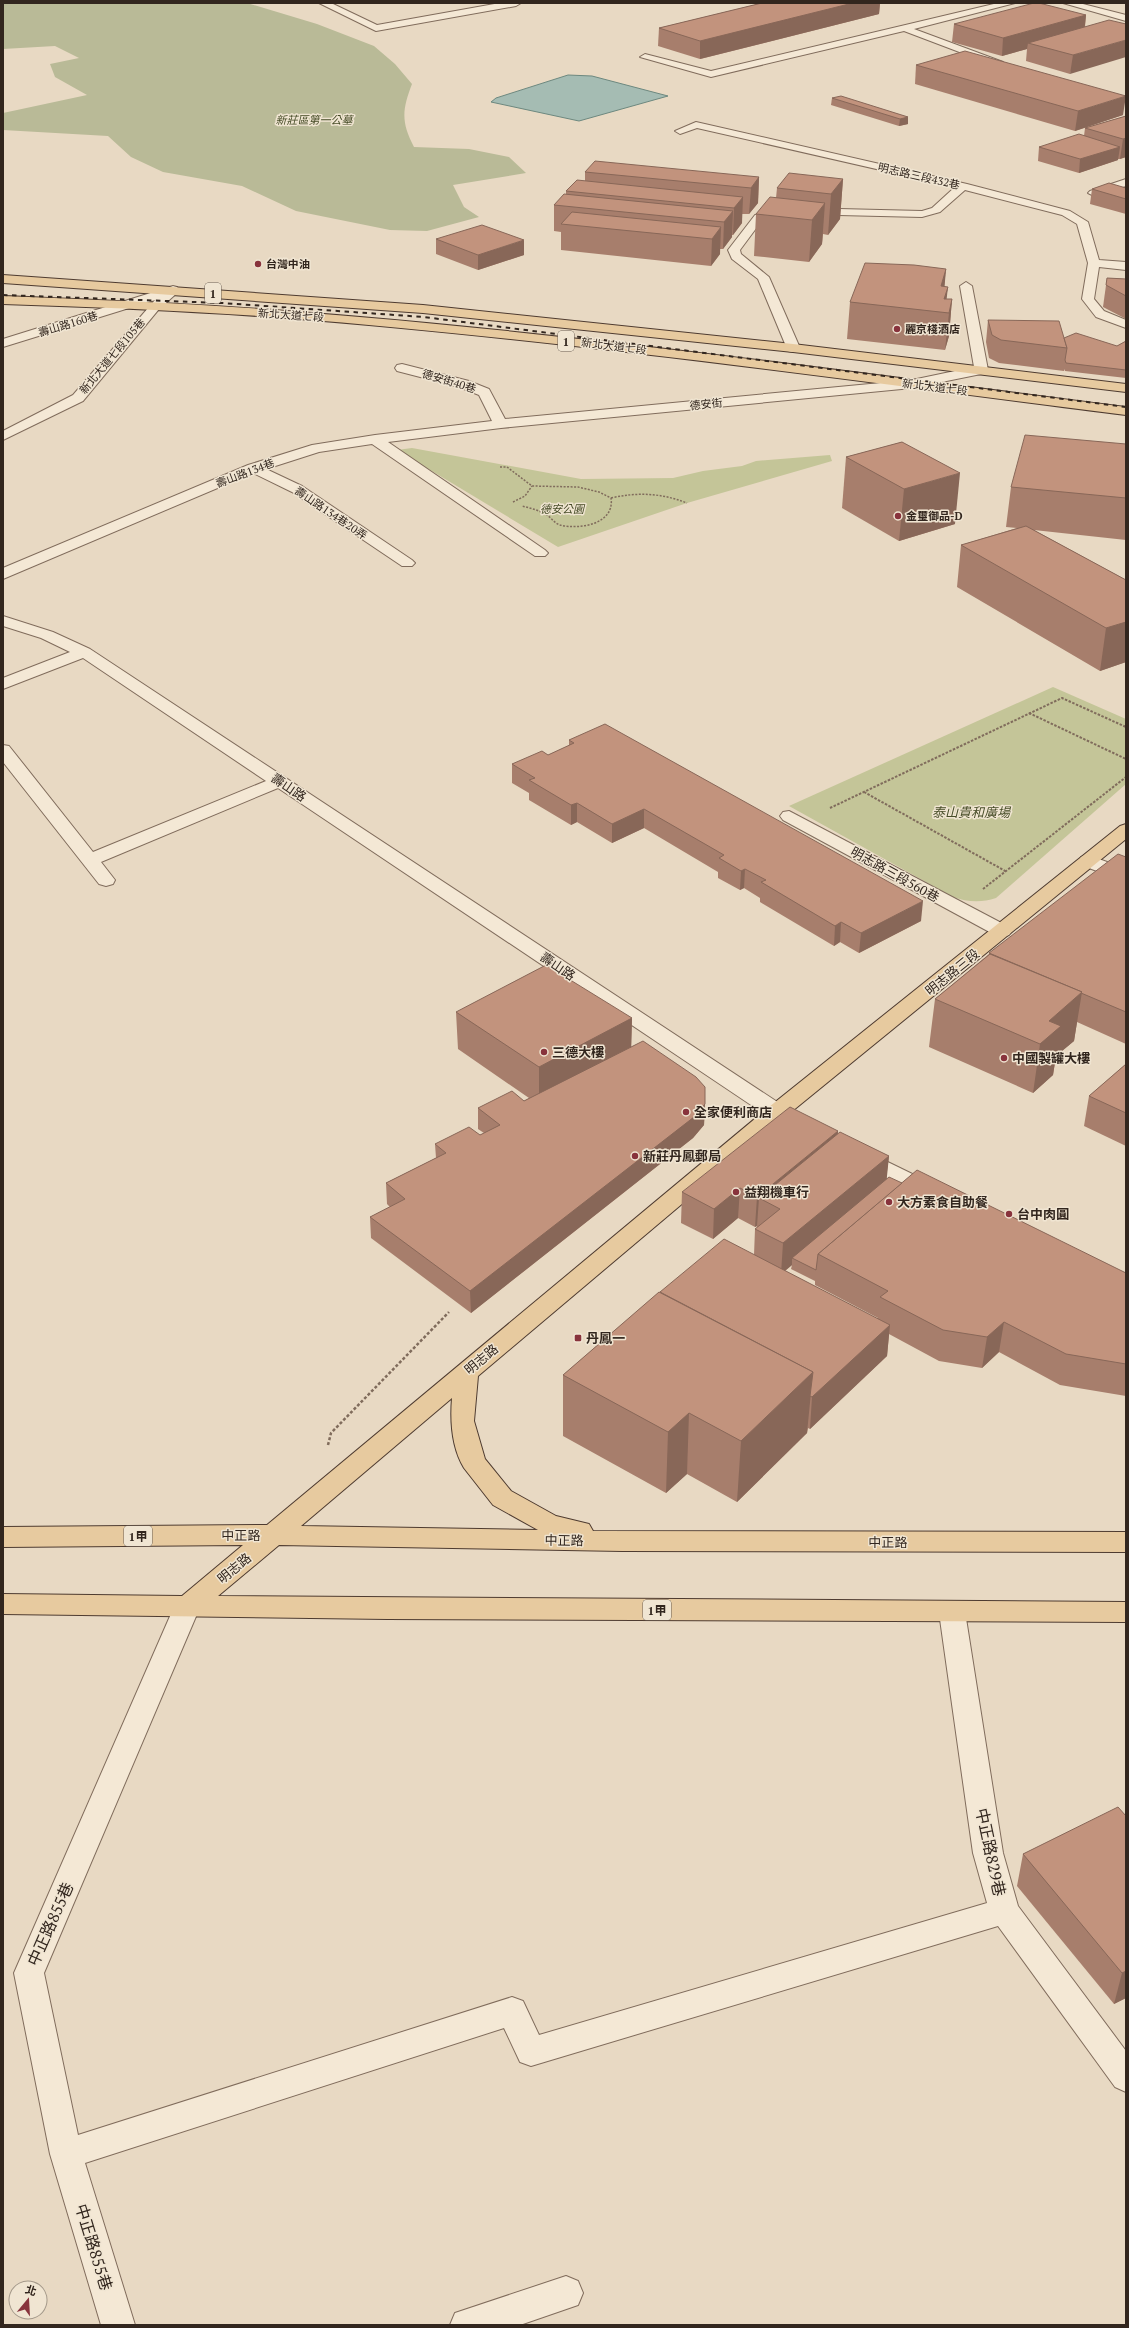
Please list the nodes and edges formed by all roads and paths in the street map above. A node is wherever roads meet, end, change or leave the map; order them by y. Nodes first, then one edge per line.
1 (324, 3) edge
2 (516, 3) edge
3 (1010, 3) edge
4 (1068, 3) edge
5 (1126, 18) edge
6 (904, 28) junction
7 (646, 57) dead end
8 (1010, 67) edge
9 (680, 131) dead end
10 (1126, 182) edge
11 (963, 186) junction
12 (1094, 193) dead end
13 (1094, 263) junction
14 (1126, 266) edge
15 (3, 279) edge
16 (966, 286) dead end
17 (173, 290) junction
18 (3, 300) edge
19 (132, 304) junction
20 (155, 306) junction
21 (1126, 324) edge
22 (3, 343) edge
23 (793, 348) junction
24 (402, 368) dead end
25 (981, 370) junction
26 (912, 384) junction
27 (1126, 388) edge
28 (1126, 411) edge
29 (501, 424) junction
30 (3, 436) edge
31 (375, 438) junction
32 (500, 467) dead end
33 (253, 468) junction
34 (532, 486) junction
35 (611, 498) junction
36 (687, 503) dead end
37 (540, 553) dead end
38 (407, 563) dead end
39 (3, 574) edge
40 (3, 621) edge
41 (84, 652) junction
42 (3, 684) edge
43 (1029, 713) junction
44 (1126, 727) edge
45 (3, 750) edge
46 (1126, 759) edge
47 (1126, 777) edge
48 (280, 781) junction
49 (863, 792) junction
50 (826, 810) dead end
51 (788, 816) dead end
52 (1126, 830) edge
53 (90, 860) junction
54 (1088, 861) junction
55 (1007, 872) junction
56 (1126, 876) edge
57 (106, 880) dead end
58 (979, 890) dead end
59 (1002, 931) junction
60 (777, 1112) junction
61 (812, 1130) edge
62 (840, 1145) edge
63 (951, 1203) edge
64 (449, 1312) dead end
65 (466, 1371) junction
66 (327, 1447) dead end
67 (273, 1535) junction
68 (3, 1537) edge
69 (622, 1541) junction
70 (1126, 1542) edge
71 (3, 1604) edge
72 (187, 1607) junction
73 (952, 1612) junction
74 (1126, 1612) edge
75 (1004, 1911) junction
76 (1126, 2077) edge
77 (66, 2154) junction
78 (566, 2292) dead end
79 (118, 2325) edge
80 (468, 2325) edge

1 - 2 street
3 - 6 street
4 - 5 street
6 - 7 street
6 - 8 street
9 - 11 street, 明志路三段432巷
10 - 12 street
11 - 13 street, 明志路三段432巷
11 - 23 street
13 - 14 street
13 - 21 street
15 - 17 main road, 新北大道七段 / 1
16 - 25 street
17 - 19 street, 壽山路160巷
17 - 20 street, 新北大道七段105巷
17 - 23 main road, 新北大道七段 / 1
18 - 19 main road, 新北大道七段 / 1
19 - 20 main road, 新北大道七段 / 1
19 - 22 street, 壽山路160巷
20 - 26 main road, 新北大道七段 / 1
20 - 30 street, 新北大道七段105巷
23 - 25 main road, 新北大道七段 / 1
24 - 29 street, 德安街40巷
25 - 26 street, 德安街
25 - 27 main road, 新北大道七段 / 1
26 - 28 main road, 新北大道七段 / 1
26 - 29 street, 德安街
29 - 31 street, 壽山路134巷
31 - 33 street, 壽山路134巷
31 - 37 street
32 - 34 path
33 - 38 street, 壽山路134巷20弄
33 - 39 street, 壽山路134巷
34 - 35 path
34 - 35 path
35 - 36 path
40 - 41 street, 壽山路
41 - 42 street
41 - 48 street, 壽山路
43 - 44 path
43 - 46 path
43 - 49 path
45 - 53 street
47 - 55 path
48 - 53 street
48 - 60 street, 壽山路
49 - 50 path
49 - 55 path
51 - 59 street, 明志路三段560巷
52 - 54 main road, 明志路三段
53 - 57 street
54 - 56 street
54 - 59 main road, 明志路三段
55 - 58 path
59 - 60 main road, 明志路三段
60 - 61 street, 壽山路
60 - 65 main road, 明志路
62 - 63 street
64 - 66 path
65 - 67 main road, 明志路
65 - 69 main road
67 - 68 main road, 中正路 / 1甲
67 - 69 main road, 中正路 / 1甲
67 - 72 main road, 明志路
69 - 70 main road, 中正路 / 1甲
71 - 72 main road, 1甲
72 - 73 main road, 1甲
72 - 77 street, 中正路855巷
73 - 74 main road, 1甲
73 - 75 street, 中正路829巷
75 - 76 street, 中正路829巷
75 - 77 street
77 - 79 street, 中正路855巷
78 - 80 street

